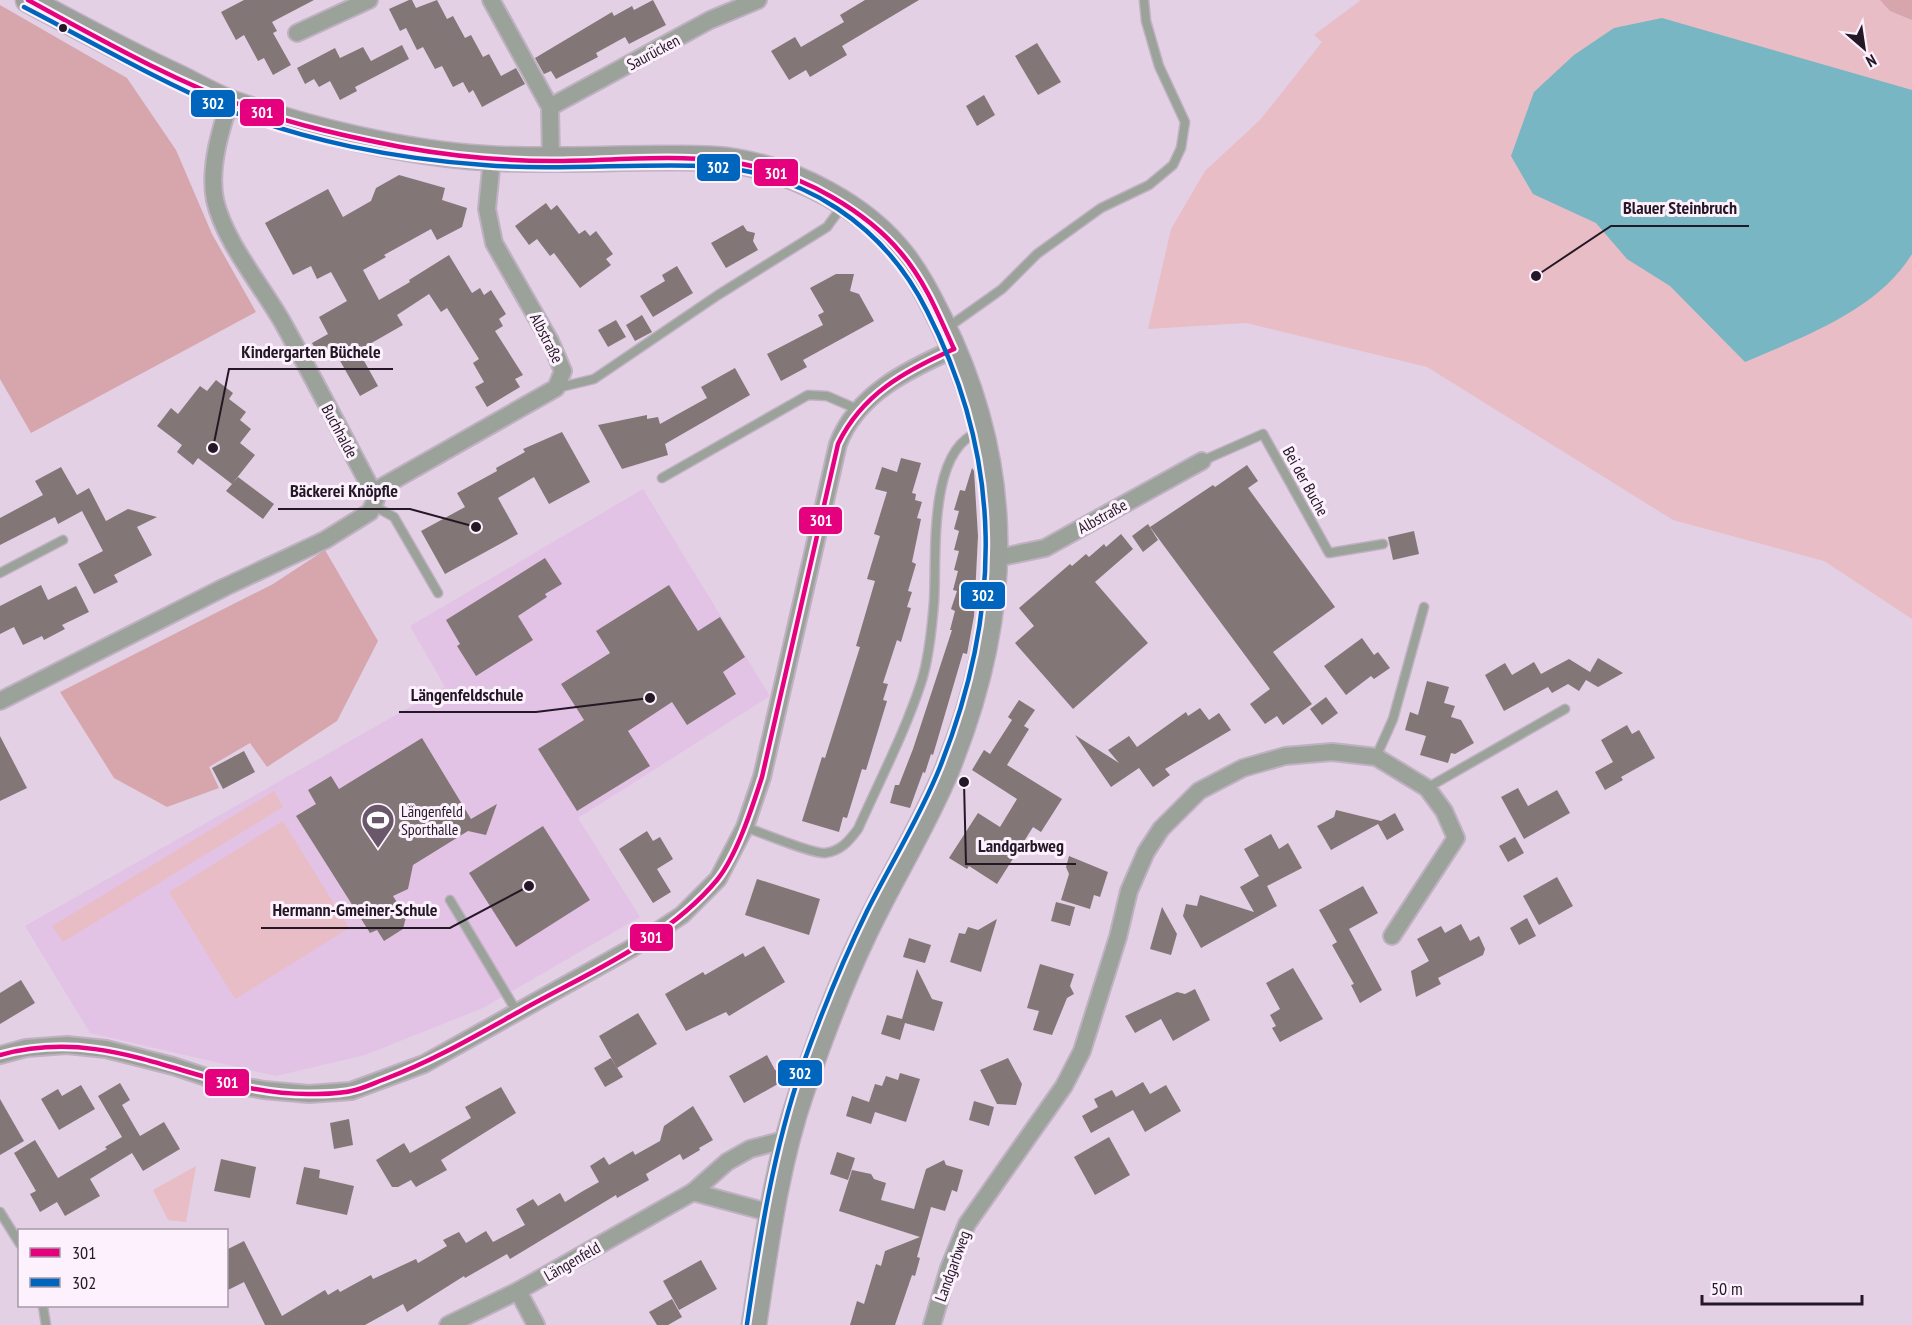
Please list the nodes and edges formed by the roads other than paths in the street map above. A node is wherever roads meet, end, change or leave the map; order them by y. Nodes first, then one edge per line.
1 (28, 0) edge
2 (369, 0) edge
3 (491, 0) edge
4 (758, 0) edge
5 (1144, 0) edge
6 (297, 33) dead end
7 (230, 102) junction
8 (550, 108) junction
9 (492, 159) junction
10 (551, 161) junction
11 (843, 205) junction
12 (949, 339) junction
13 (556, 388) junction
14 (857, 410) junction
15 (982, 431) junction
16 (1202, 461) joint
17 (662, 478) dead end
18 (373, 499) junction
19 (63, 540) dead end
20 (1383, 544) dead end
21 (997, 558) junction
22 (0, 573) edge
23 (438, 593) dead end
24 (1424, 607) dead end
25 (0, 701) edge
26 (1565, 709) dead end
27 (1376, 757) junction
28 (1427, 788) junction
29 (745, 827) junction
30 (450, 900) dead end
31 (1392, 936) dead end
32 (517, 1012) junction
33 (0, 1055) edge
34 (788, 1139) junction
35 (693, 1192) junction
36 (0, 1212) edge
37 (771, 1213) junction
38 (18, 1241) edge
39 (518, 1291) junction
40 (44, 1307) edge
41 (46, 1325) edge
42 (448, 1325) edge
43 (536, 1325) edge
44 (754, 1325) edge
45 (932, 1325) edge

1 - 7 street
2 - 6 street
3 - 8 street
4 - 8 street, Saurücken
5 - 12 lane
7 - 9 street
7 - 18 street, Buchhalde
8 - 10 street
9 - 10 street
9 - 13 street, Albstraße
10 - 11 street
11 - 12 street
11 - 13 lane
12 - 14 street
12 - 15 street
13 - 18 street, Albstraße
14 - 17 lane
14 - 29 street
15 - 21 street
15 - 29 lane
16 - 20 lane, Bei der Buche
16 - 21 street, Albstraße
18 - 23 lane
18 - 25 street
19 - 22 lane
21 - 34 street
24 - 27 lane
26 - 28 lane
27 - 28 street, Landgarbweg
27 - 45 street, Landgarbweg
28 - 31 street, Landgarbweg
29 - 32 street
30 - 32 lane
32 - 33 street
34 - 35 street, Längenfeld
34 - 37 street
35 - 37 street
35 - 39 street, Längenfeld
36 - 38 lane
37 - 44 street
39 - 42 street, Längenfeld
39 - 43 street
40 - 41 lane

